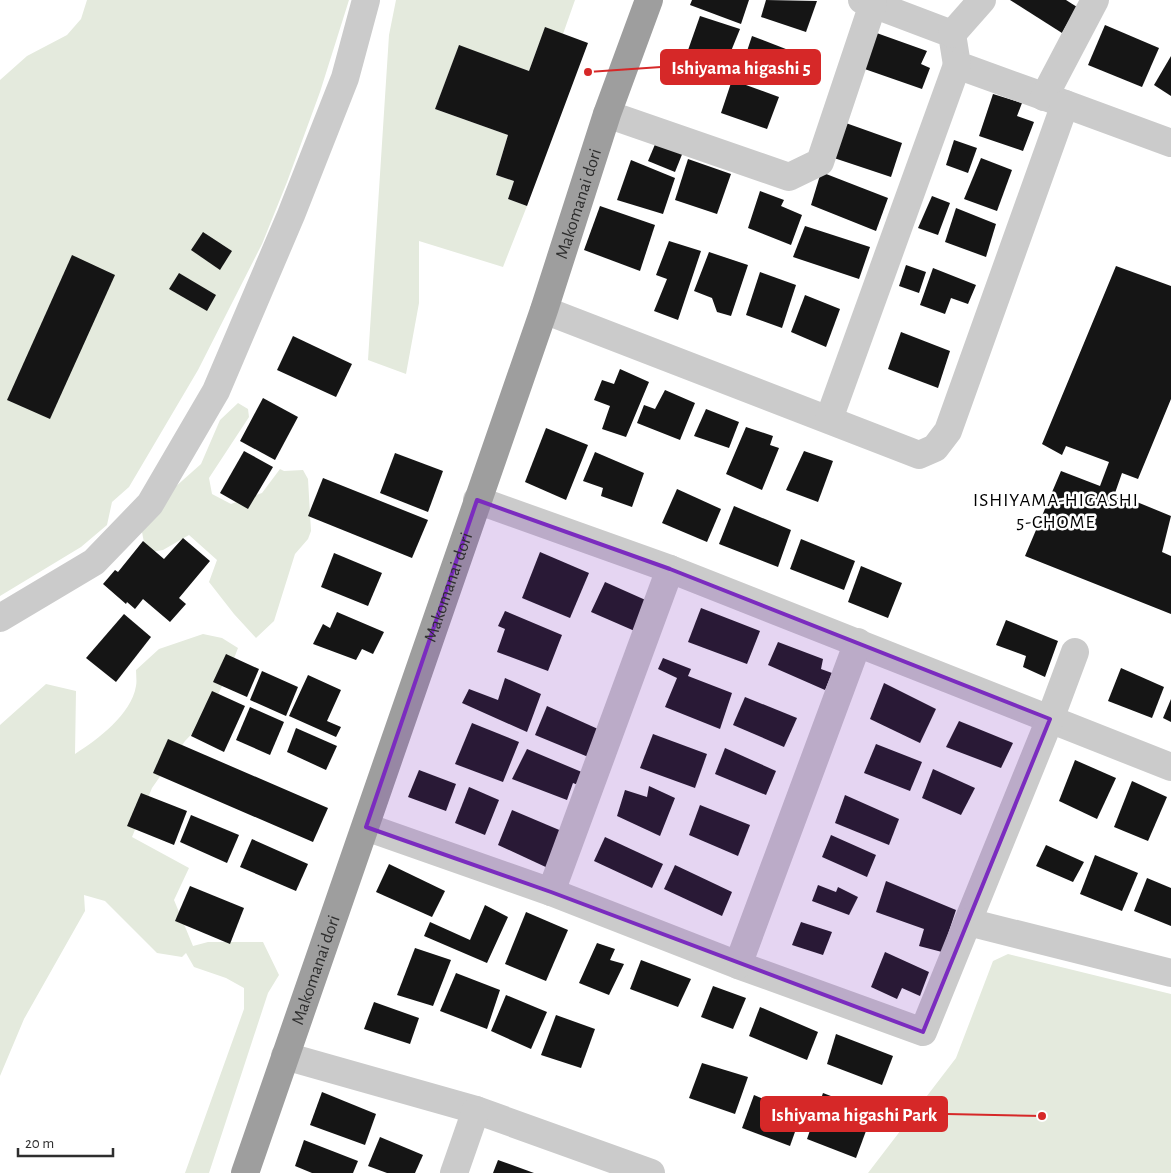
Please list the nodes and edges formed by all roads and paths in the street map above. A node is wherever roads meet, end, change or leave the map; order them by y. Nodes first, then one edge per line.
1 (366, 0) edge
2 (649, 0) edge
3 (982, 0) edge
4 (1095, 0) edge
5 (867, 2) edge
6 (952, 34) junction
7 (958, 65) junction
8 (1054, 101) junction
9 (608, 114) junction
10 (1171, 142) edge
11 (544, 310) junction
12 (829, 420) junction
13 (477, 500) junction
14 (670, 569) junction
15 (0, 618) edge
16 (858, 642) junction
17 (1075, 652) dead end
18 (1050, 718) junction
19 (1171, 766) edge
20 (366, 826) junction
21 (552, 892) junction
22 (968, 922) junction
23 (738, 965) junction
24 (1171, 973) edge
25 (285, 1056) junction
26 (476, 1110) junction
27 (245, 1173) edge
28 (454, 1173) edge
29 (651, 1173) edge

1 - 15 street
2 - 9 highway, Makomanai dori
3 - 6 street
4 - 8 street
5 - 6 street
5 - 9 street
6 - 7 street
7 - 8 street
7 - 12 street
8 - 10 street
8 - 12 street
9 - 11 highway, Makomanai dori
11 - 12 street
11 - 13 highway, Makomanai dori
13 - 14 street
13 - 20 highway, Makomanai dori
14 - 16 street
14 - 21 street
16 - 18 street
16 - 23 street
17 - 18 street
18 - 19 street
18 - 22 street
20 - 21 street
20 - 25 highway, Makomanai dori
21 - 23 street
22 - 23 street
22 - 24 street
25 - 26 street
25 - 27 highway, Makomanai dori
26 - 28 street
26 - 29 street

